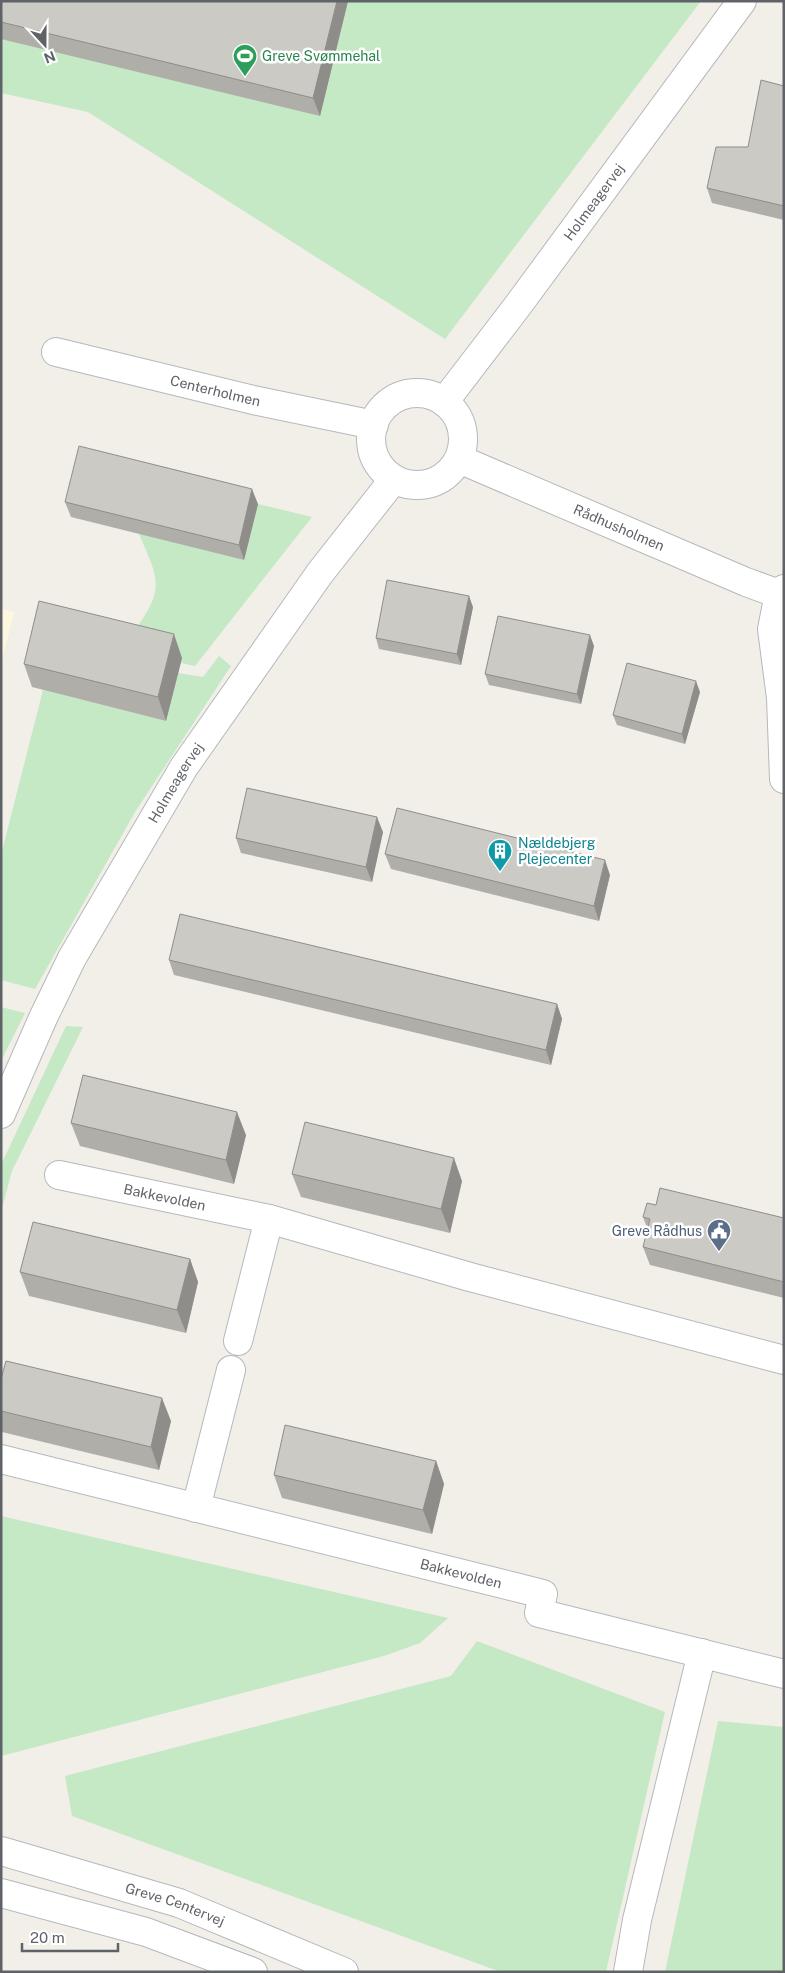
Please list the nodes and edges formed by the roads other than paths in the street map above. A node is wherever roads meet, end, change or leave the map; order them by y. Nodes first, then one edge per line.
1 (742, 1) edge
2 (56, 352) dead end
3 (444, 402) junction
4 (374, 425) junction
5 (459, 459) junction
6 (394, 479) junction
7 (782, 592) edge
8 (784, 779) edge
9 (1, 1114) edge
10 (60, 1175) dead end
11 (269, 1219) junction
12 (238, 1341) dead end
13 (784, 1360) edge
14 (231, 1370) dead end
15 (1, 1459) edge
16 (196, 1508) junction
17 (702, 1653) junction
18 (784, 1674) edge
19 (1, 1851) edge
20 (1, 1893) edge
21 (253, 1972) edge
22 (344, 1972) edge
23 (628, 1972) edge

1 - 3 street, Holmeagervej
2 - 4 street, Centerholmen
3 - 4 street
3 - 5 street
4 - 6 street
5 - 6 street
5 - 7 street, Rådhusholmen
6 - 9 street, Holmeagervej
7 - 8 street, Rådhusholmen
10 - 11 street, Bakkevolden
11 - 12 street
11 - 13 street, Bakkevolden
14 - 16 street
15 - 16 street, Bakkevolden
16 - 17 street, Bakkevolden
17 - 18 street, Bakkevolden
17 - 23 street
19 - 22 street, Greve Centervej
20 - 21 street

